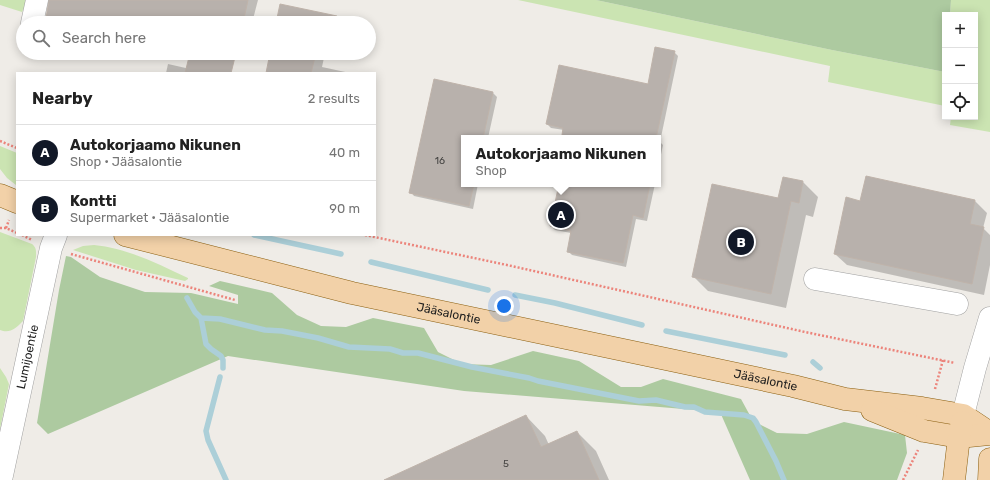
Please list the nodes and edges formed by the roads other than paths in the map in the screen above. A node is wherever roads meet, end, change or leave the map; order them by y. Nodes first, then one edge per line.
1 (37, 0) edge
2 (34, 16) edge
3 (0, 195) edge
4 (16, 202) edge
5 (129, 236) edge
6 (53, 241) edge
7 (815, 279) dead end
8 (957, 304) dead end
9 (990, 318) edge
10 (845, 399) junction
11 (963, 415) junction
12 (990, 433) edge
13 (959, 437) junction
14 (990, 459) edge
15 (1, 480) edge
16 (954, 480) edge
17 (989, 480) edge

1 - 2 street
3 - 4 main road
5 - 10 main road, Jääsalontie
6 - 15 street, Lumijoentie
7 - 8 street
9 - 11 street
10 - 11 main road, Jääsalontie
10 - 13 main road, Jääsalontie
11 - 12 main road, Jääsalontie
11 - 13 main road
12 - 13 main road, Jääsalontie
13 - 16 main road
14 - 17 main road

